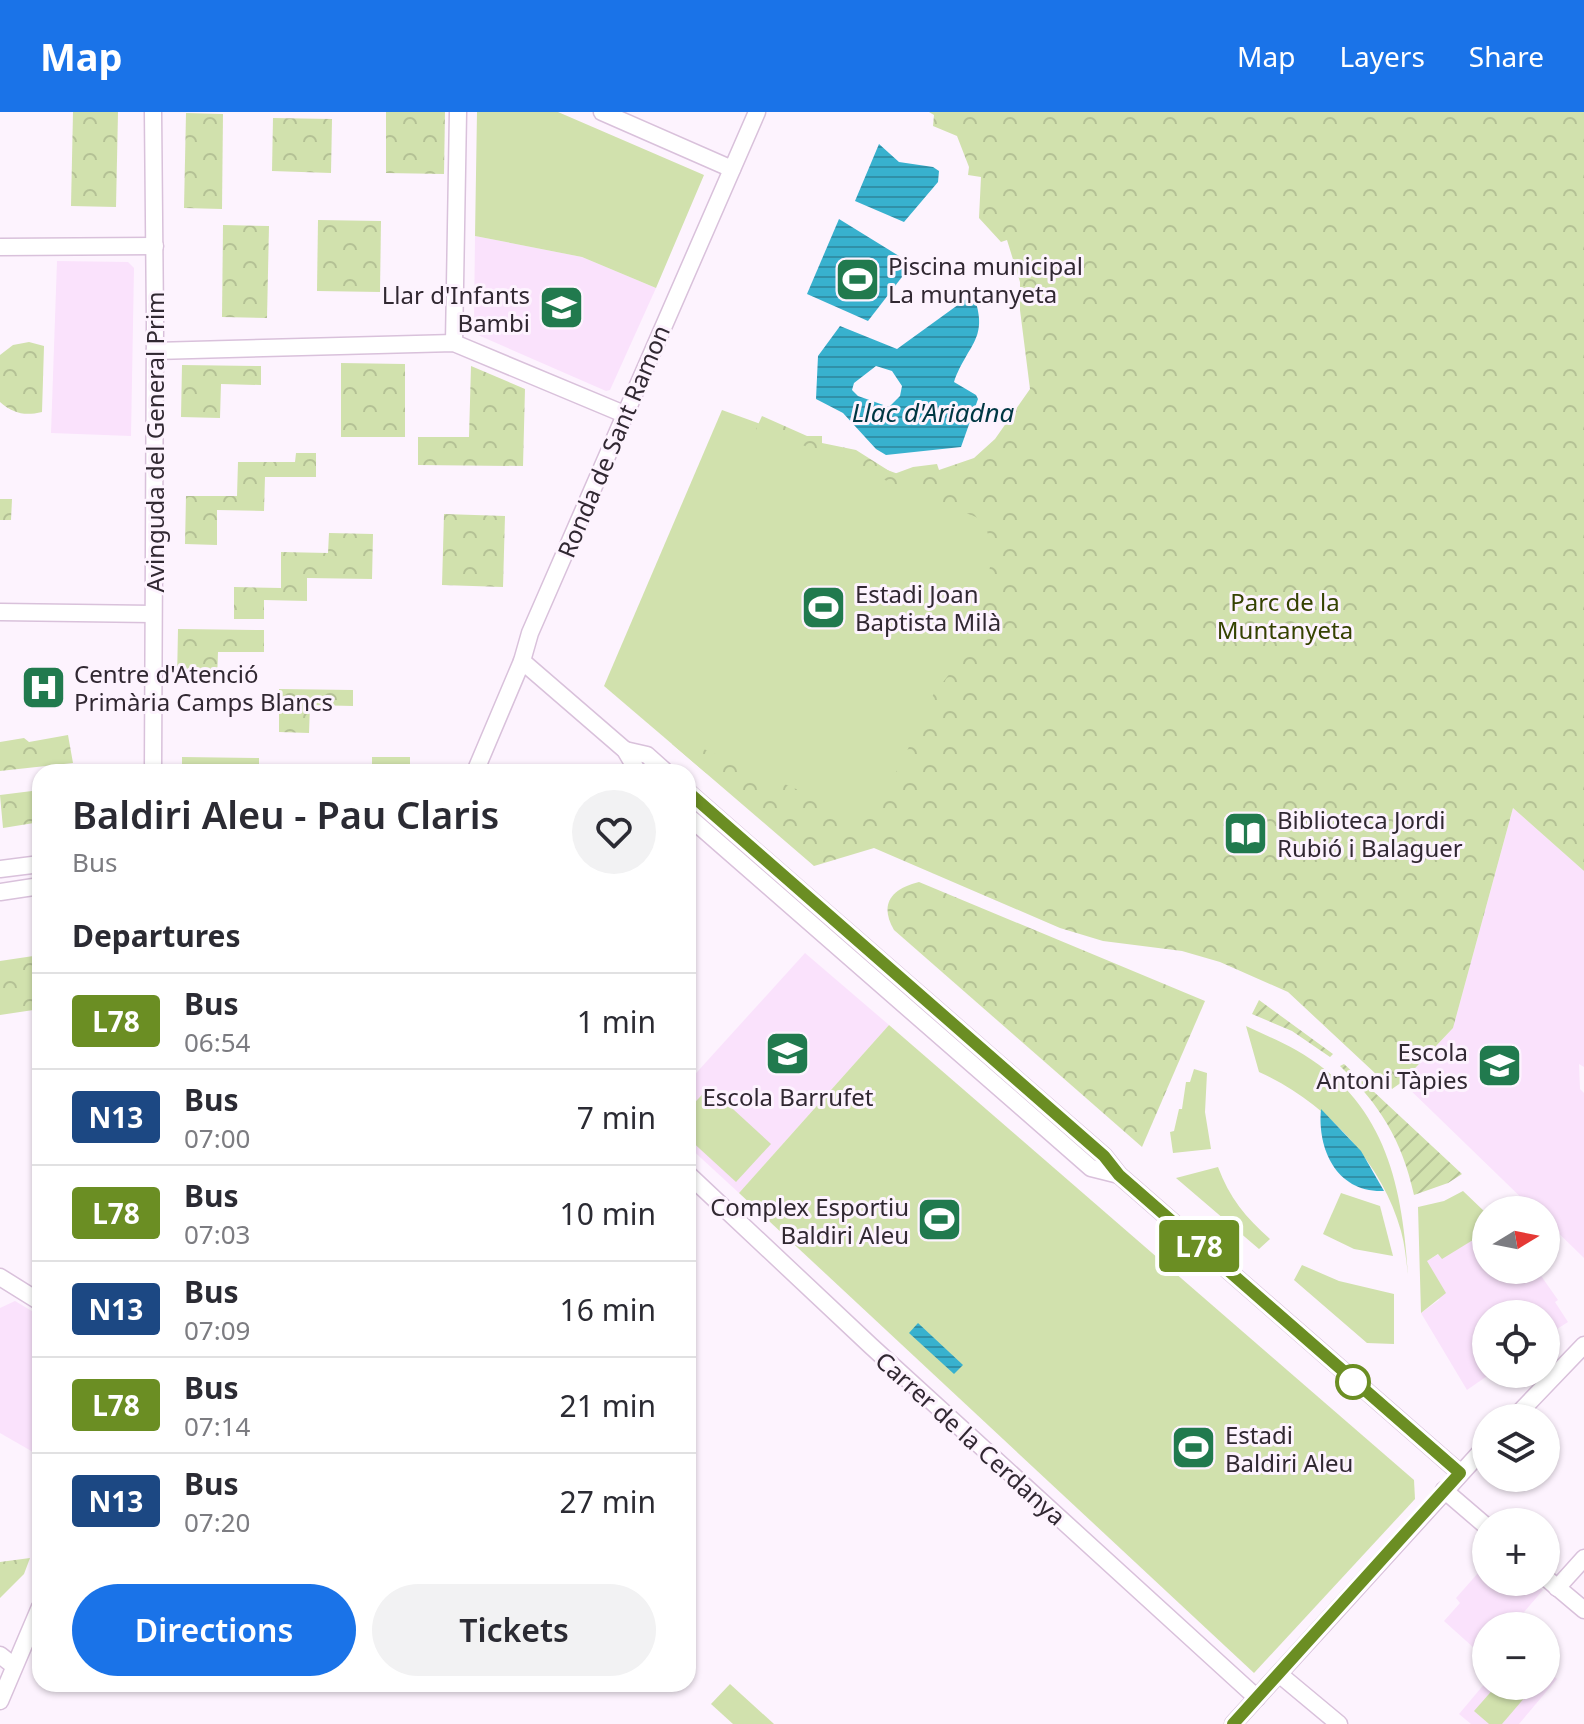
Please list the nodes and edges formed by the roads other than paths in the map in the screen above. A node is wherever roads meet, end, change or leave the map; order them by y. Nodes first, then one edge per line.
1 (153, 112) edge
2 (458, 112) edge
3 (602, 112) edge
4 (757, 112) edge
5 (732, 169) junction
6 (155, 246) junction
7 (0, 247) edge
8 (454, 343) junction
9 (155, 351) junction
10 (624, 414) junction
11 (0, 612) edge
12 (153, 614) junction
13 (522, 661) junction
14 (625, 750) junction
15 (153, 764) edge
16 (478, 764) edge
17 (633, 764) edge
18 (657, 764) edge
19 (696, 799) edge
20 (696, 823) edge
21 (32, 865) edge
22 (0, 869) edge
23 (32, 887) edge
24 (0, 892) edge
25 (1119, 1175) junction
26 (696, 1182) edge
27 (0, 1277) edge
28 (32, 1297) edge
29 (1584, 1345) edge
30 (1527, 1404) edge
31 (1472, 1461) edge
32 (1460, 1473) junction
33 (1444, 1490) junction
34 (1472, 1514) edge
35 (1584, 1558) edge
36 (1560, 1577) edge
37 (1560, 1590) edge
38 (1584, 1610) edge
39 (32, 1625) edge
40 (0, 1655) edge
41 (14, 1666) junction
42 (1279, 1674) junction
43 (2, 1690) edge
44 (1257, 1698) junction
45 (1233, 1724) edge
46 (1339, 1724) edge

1 - 6 street, Avinguda del General Prim
2 - 8 street
3 - 5 street
4 - 5 street, Ronda de Sant Ramon
5 - 10 street, Ronda de Sant Ramon
6 - 7 street
6 - 9 street, Avinguda del General Prim
8 - 9 street
8 - 10 street
9 - 12 street, Avinguda del General Prim
10 - 13 street, Ronda de Sant Ramon
11 - 12 street
12 - 15 street, Avinguda del General Prim
13 - 14 street
13 - 16 street, Ronda de Sant Ramon
14 - 17 street
14 - 18 street
19 - 25 street
20 - 25 street
21 - 22 street
23 - 24 street
25 - 32 street
26 - 44 street, Carrer de la Cerdanya
27 - 28 street
29 - 30 street
31 - 32 street
32 - 33 street
33 - 34 street
33 - 42 street
35 - 36 street
37 - 38 street
39 - 41 street
40 - 41 street
41 - 43 street
42 - 44 street
42 - 46 street
44 - 45 street

